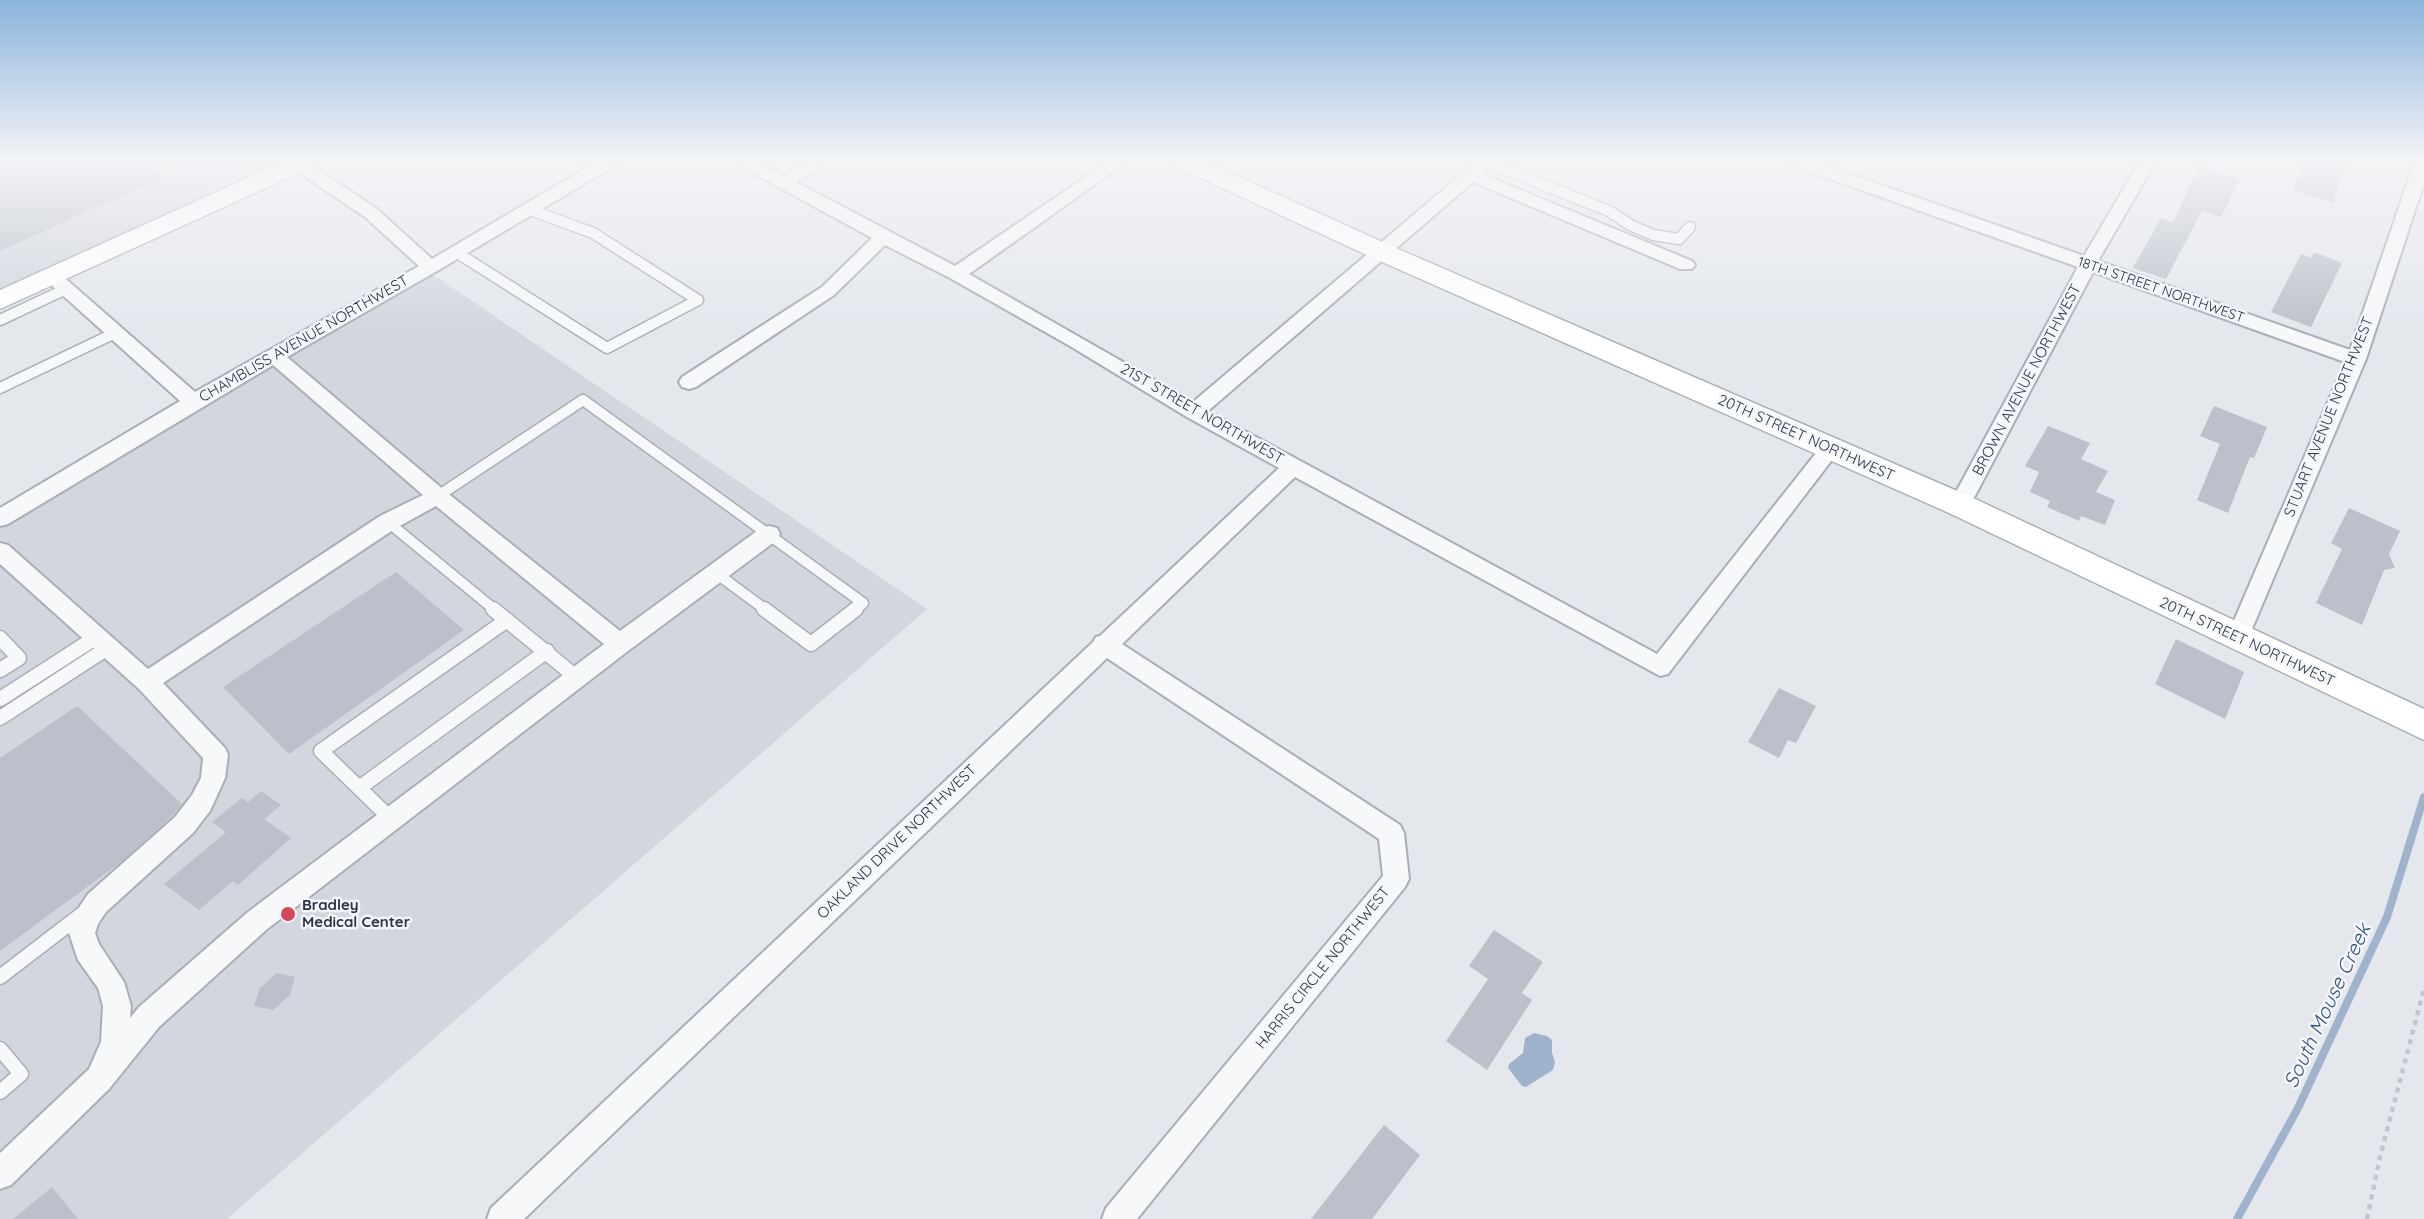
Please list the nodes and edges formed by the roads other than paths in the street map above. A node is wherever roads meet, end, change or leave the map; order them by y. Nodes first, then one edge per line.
1 (190, 218) edge
2 (376, 218) edge
3 (513, 218) edge
4 (552, 218) edge
5 (849, 218) edge
6 (1037, 218) edge
7 (1308, 218) edge
8 (1419, 218) edge
9 (1573, 218) edge
10 (1619, 218) edge
11 (1961, 218) edge
12 (2115, 218) edge
13 (2404, 218) edge
14 (1690, 227) dead end
15 (883, 237) junction
16 (1380, 251) junction
17 (456, 252) junction
18 (2088, 264) junction
19 (1686, 265) dead end
20 (431, 267) junction
21 (956, 274) junction
22 (60, 283) junction
23 (0, 300) edge
24 (0, 320) edge
25 (115, 333) junction
26 (274, 356) junction
27 (2356, 359) junction
28 (689, 382) dead end
29 (0, 388) edge
30 (193, 402) junction
31 (1194, 412) junction
32 (1831, 448) junction
33 (1294, 466) junction
34 (438, 496) junction
35 (1960, 505) junction
36 (0, 518) edge
37 (388, 522) junction
38 (769, 534) junction
39 (0, 551) edge
40 (716, 573) junction
41 (507, 620) junction
42 (2238, 637) junction
43 (0, 638) edge
44 (101, 644) junction
45 (620, 644) junction
46 (1104, 644) junction
47 (547, 651) junction
48 (0, 670) edge
49 (576, 677) junction
50 (147, 682) junction
51 (0, 699) edge
52 (0, 718) edge
53 (2423, 724) edge
54 (359, 788) junction
55 (390, 819) junction
56 (97, 903) junction
57 (0, 977) edge
58 (0, 1049) edge
59 (99, 1079) junction
60 (0, 1092) edge
61 (0, 1174) edge
62 (501, 1219) edge
63 (1117, 1219) edge

1 - 22 street
2 - 20 street
3 - 17 street, CHAMBLISS AVENUE NORTHWEST
4 - 17 lane
5 - 15 street, 21ST STREET NORTHWEST
6 - 21 street
7 - 16 street, 20TH STREET NORTHWEST
8 - 16 street
9 - 19 street
10 - 14 lane
11 - 18 street, 18TH STREET NORTHWEST
12 - 18 street, BROWN AVENUE NORTHWEST
13 - 27 street, STUART AVENUE NORTHWEST
15 - 21 street, 21ST STREET NORTHWEST
15 - 28 street
16 - 31 street
16 - 32 street, 20TH STREET NORTHWEST
17 - 20 street, CHAMBLISS AVENUE NORTHWEST
18 - 27 street, 18TH STREET NORTHWEST
18 - 35 street, BROWN AVENUE NORTHWEST
20 - 26 street, CHAMBLISS AVENUE NORTHWEST
21 - 31 street, 21ST STREET NORTHWEST
22 - 23 street
22 - 24 lane
22 - 25 street
25 - 29 lane
25 - 30 street
26 - 30 street, CHAMBLISS AVENUE NORTHWEST
26 - 34 street
27 - 42 street, STUART AVENUE NORTHWEST
30 - 36 street, CHAMBLISS AVENUE NORTHWEST
31 - 33 street, 21ST STREET NORTHWEST
32 - 33 street, 21ST STREET NORTHWEST
32 - 35 street, 20TH STREET NORTHWEST
33 - 46 street, OAKLAND DRIVE NORTHWEST
34 - 37 street
34 - 38 lane
34 - 45 street
35 - 42 street, 20TH STREET NORTHWEST
37 - 41 lane
37 - 50 street
38 - 40 street
38 - 40 lane
39 - 44 street
40 - 45 street
41 - 47 lane
41 - 54 lane
42 - 53 street, 20TH STREET NORTHWEST
43 - 48 lane
44 - 50 street
44 - 51 lane
44 - 52 lane
45 - 49 street
46 - 62 street, OAKLAND DRIVE NORTHWEST
46 - 63 street, HARRIS CIRCLE NORTHWEST
47 - 49 lane
47 - 54 lane
49 - 55 street
50 - 56 street
54 - 55 lane
55 - 59 street
56 - 57 lane
56 - 59 street
58 - 60 lane
59 - 61 street

